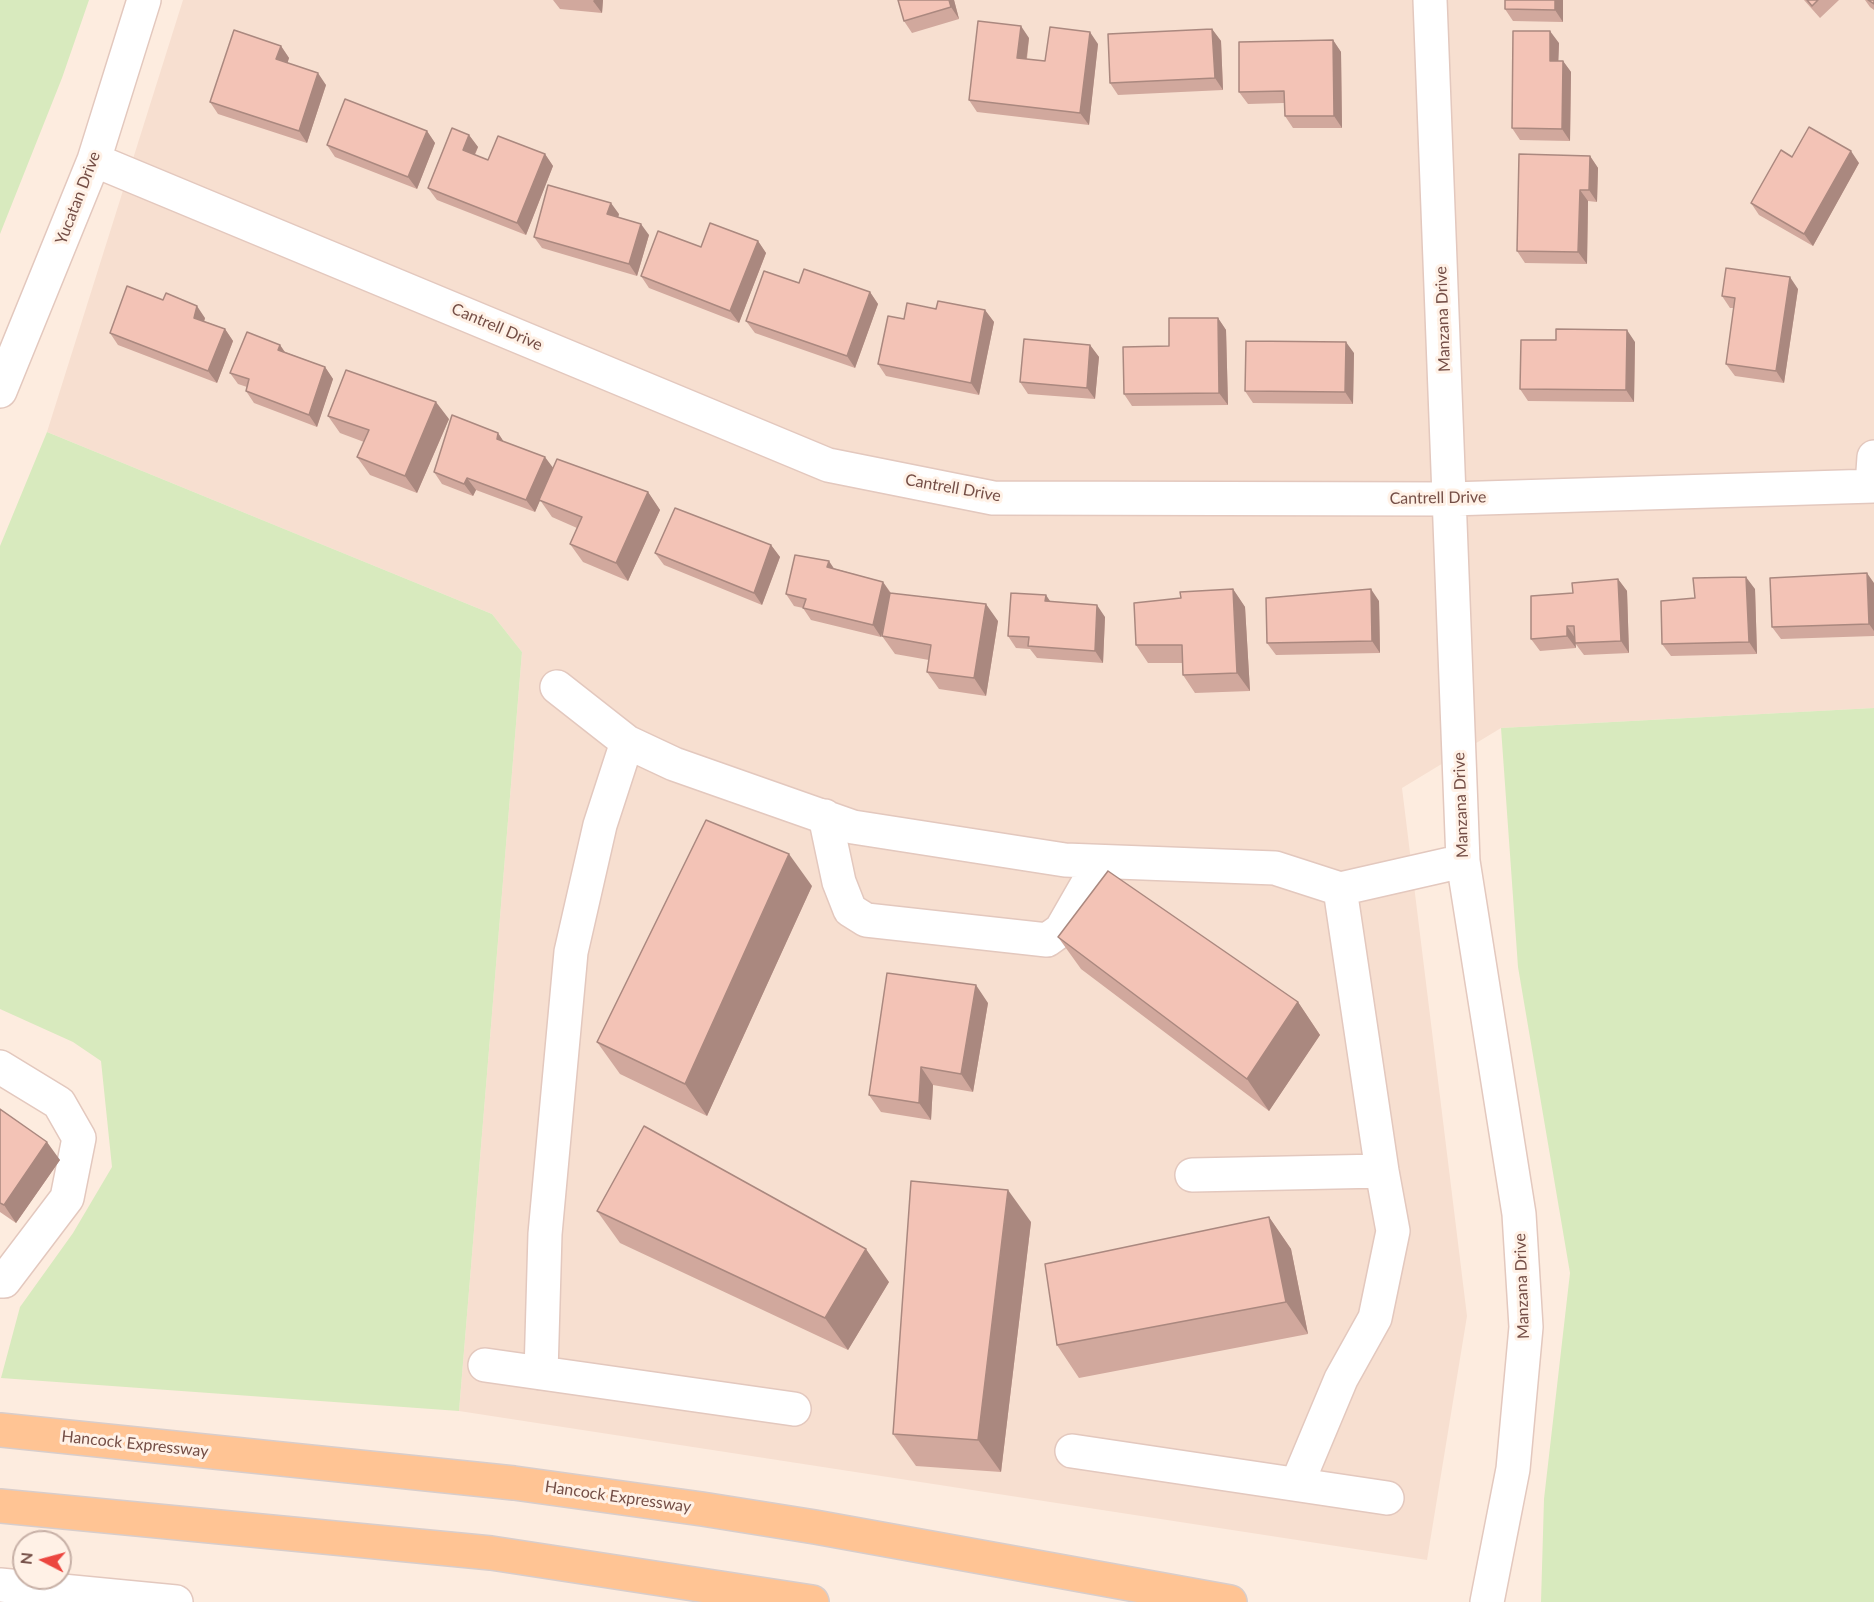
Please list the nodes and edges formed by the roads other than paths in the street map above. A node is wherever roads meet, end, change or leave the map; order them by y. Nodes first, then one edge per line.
1 (144, 0) edge
2 (1430, 0) edge
3 (94, 160) junction
4 (0, 391) edge
5 (1873, 476) edge
6 (1450, 499) junction
7 (557, 687) dead end
8 (627, 742) junction
9 (825, 816) junction
10 (1463, 861) junction
11 (1100, 862) junction
12 (1340, 889) junction
13 (0, 1067) edge
14 (1382, 1171) junction
15 (1192, 1175) dead end
16 (0, 1281) edge
17 (485, 1365) dead end
18 (541, 1373) junction
19 (794, 1409) dead end
20 (0, 1430) edge
21 (1072, 1451) dead end
22 (1297, 1484) junction
23 (1387, 1498) dead end
24 (0, 1506) edge
25 (0, 1585) edge
26 (169, 1602) edge
27 (812, 1602) edge
28 (1230, 1602) edge
29 (1487, 1602) edge

1 - 3 street, Yucatan Drive
2 - 6 street, Manzana Drive
3 - 4 street, Yucatan Drive
3 - 6 street, Cantrell Drive
5 - 6 street, Cantrell Drive
6 - 10 street, Manzana Drive
7 - 8 street
8 - 9 street
8 - 18 street
9 - 11 street
9 - 11 street
10 - 12 street
10 - 29 street, Manzana Drive
11 - 12 street
12 - 14 street
13 - 16 street
14 - 15 street
14 - 22 street
17 - 18 street
18 - 19 street
20 - 28 main road, Hancock Expressway
21 - 22 street
22 - 23 street
24 - 27 main road
25 - 26 street

